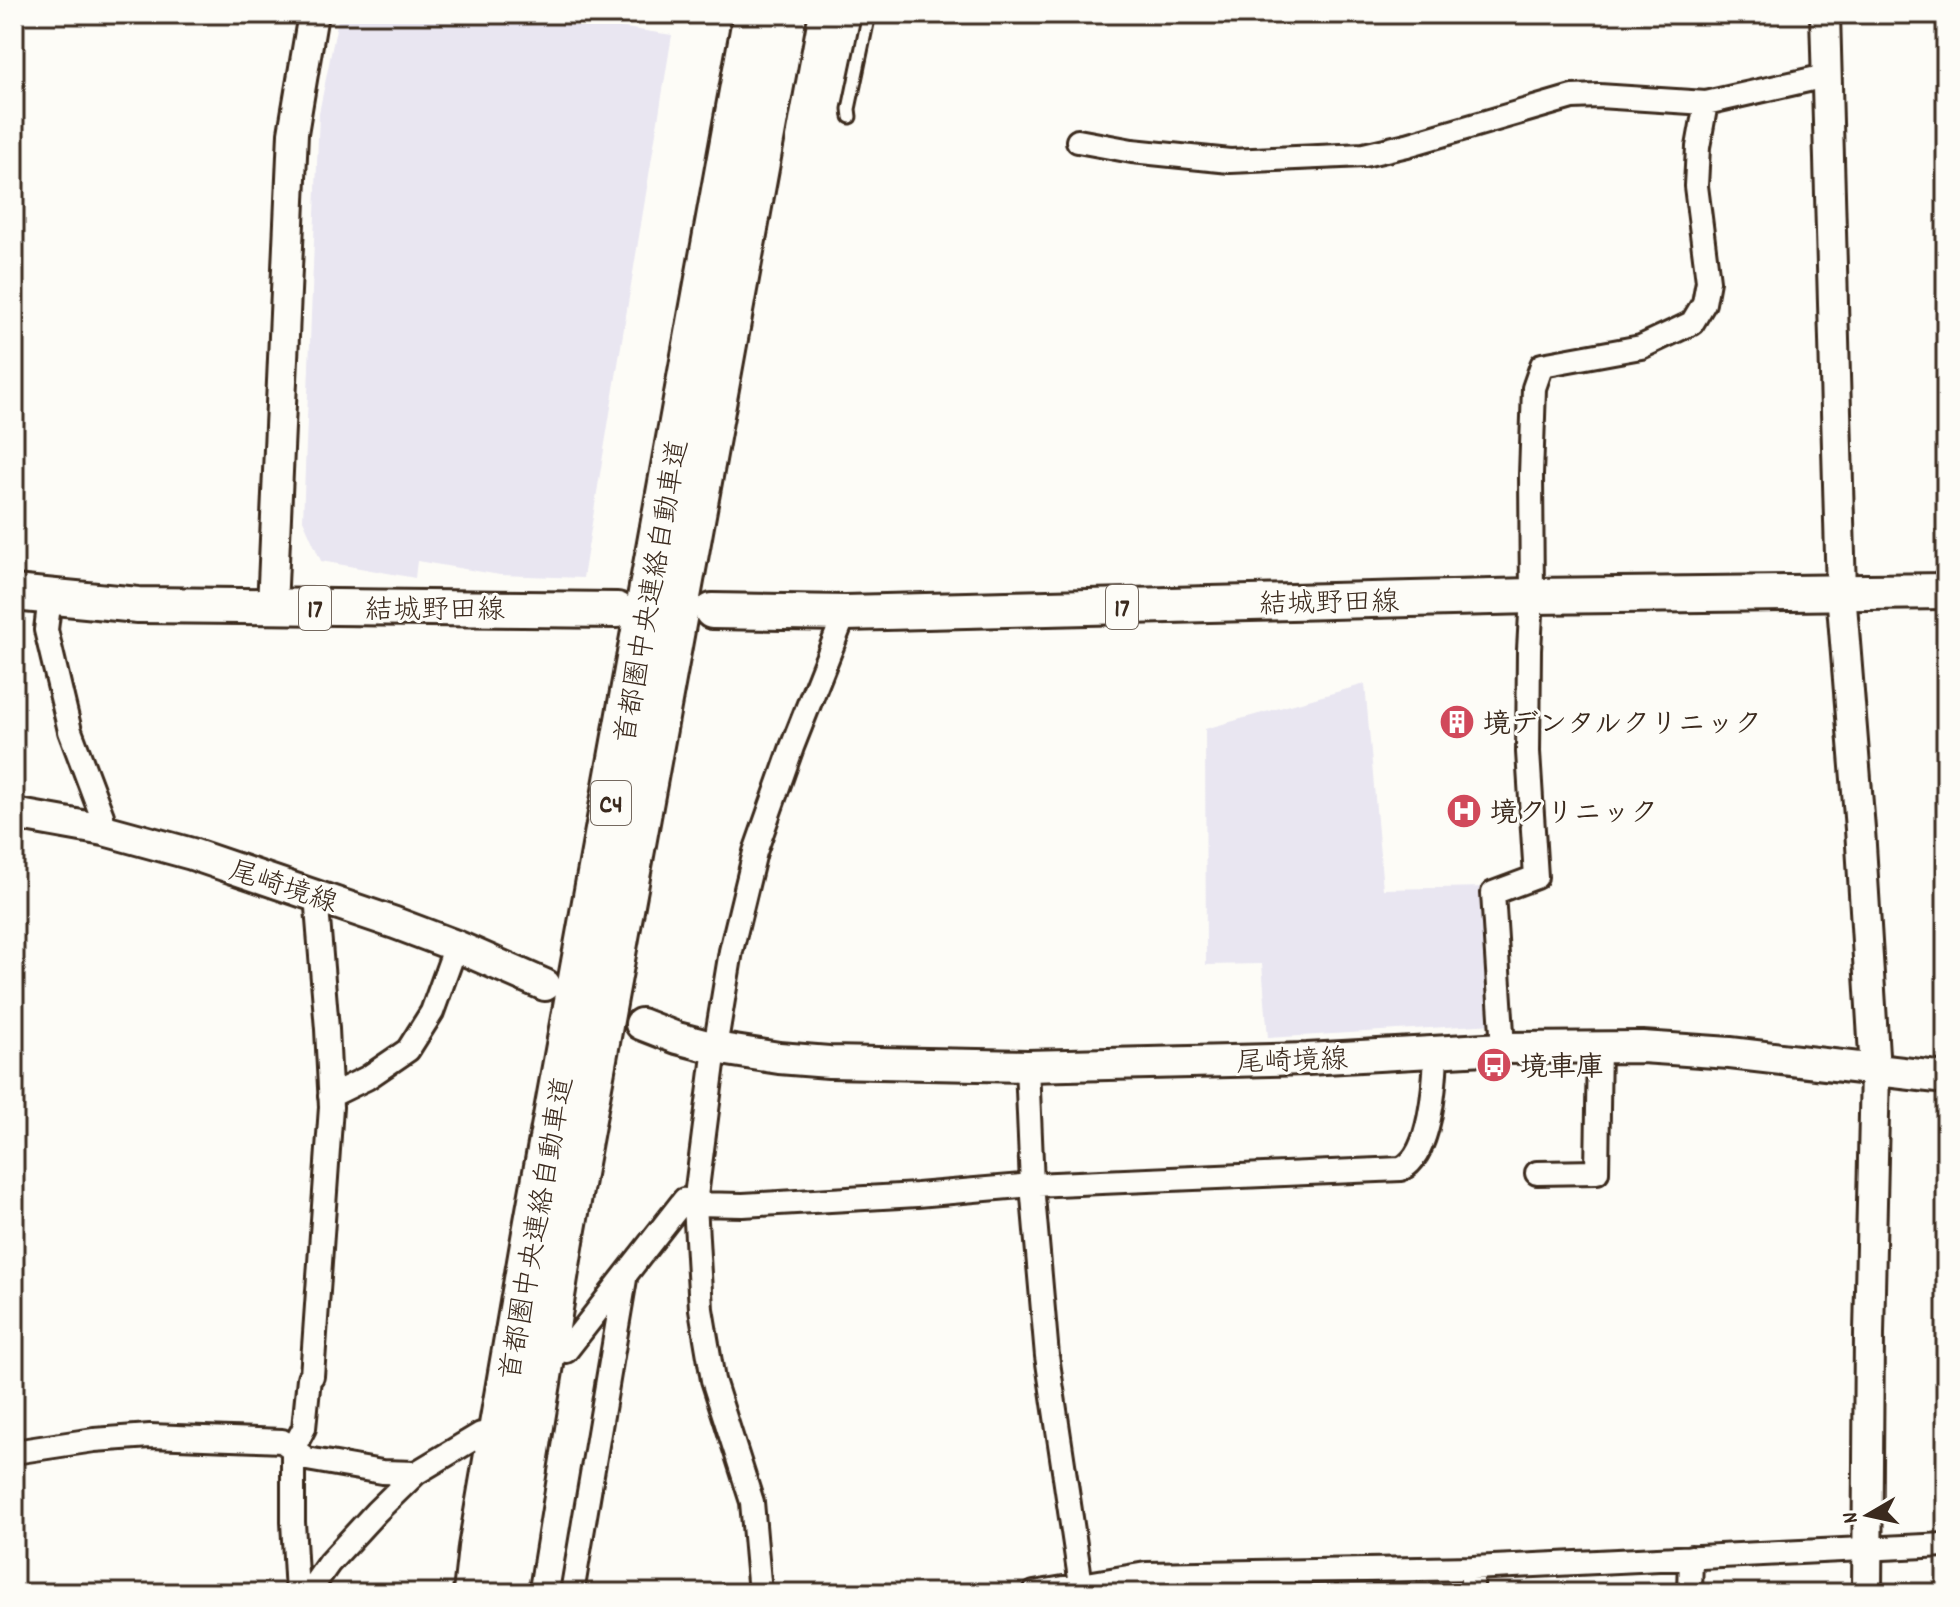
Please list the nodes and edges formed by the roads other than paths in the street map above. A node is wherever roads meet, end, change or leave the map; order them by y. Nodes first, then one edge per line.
1 (313, 14) edge
2 (754, 14) edge
3 (786, 14) edge
4 (869, 14) edge
5 (1825, 14) edge
6 (1826, 76) junction
7 (1706, 103) junction
8 (850, 117) dead end
9 (1078, 141) dead end
10 (1946, 591) edge
11 (1841, 592) junction
12 (14, 593) edge
13 (1532, 596) junction
14 (50, 597) junction
15 (272, 607) junction
16 (617, 610) dead end
17 (712, 611) dead end
18 (845, 613) junction
19 (14, 814) edge
20 (104, 830) junction
21 (316, 895) junction
22 (456, 946) junction
23 (545, 985) dead end
24 (641, 1024) dead end
25 (1599, 1046) junction
26 (715, 1048) junction
27 (1503, 1048) junction
28 (1436, 1053) junction
29 (1027, 1066) junction
30 (1875, 1071) junction
31 (1946, 1078) edge
32 (330, 1096) junction
33 (1537, 1173) dead end
34 (1032, 1185) junction
35 (695, 1204) junction
36 (625, 1275) junction
37 (566, 1351) dead end
38 (481, 1434) dead end
39 (293, 1449) junction
40 (14, 1452) edge
41 (416, 1473) junction
42 (1946, 1545) edge
43 (1867, 1549) junction
44 (1691, 1557) junction
45 (1472, 1568) junction
46 (1082, 1589) edge
47 (297, 1593) edge
48 (308, 1593) edge
49 (474, 1593) edge
50 (506, 1593) edge
51 (572, 1593) edge
52 (760, 1593) edge
53 (1034, 1593) edge
54 (1472, 1593) edge
55 (1690, 1593) edge
56 (1867, 1593) edge

1 - 15 street
2 - 49 highway, 首都圏中央連絡自動車道 / C4
3 - 50 highway, 首都圏中央連絡自動車道 / C4
4 - 8 lane
5 - 6 street
6 - 7 street
6 - 11 street
7 - 9 street
7 - 13 street
10 - 11 main road, 結城野田線 / 17
11 - 13 main road, 結城野田線 / 17
11 - 30 street
12 - 14 main road, 結城野田線 / 17
13 - 18 main road, 結城野田線 / 17
13 - 27 street
14 - 15 main road, 結城野田線 / 17
14 - 20 street
15 - 16 main road, 結城野田線 / 17
17 - 18 main road, 結城野田線 / 17
18 - 26 street
19 - 20 main road, 尾崎境線
20 - 21 main road, 尾崎境線
21 - 22 main road, 尾崎境線
21 - 32 street
22 - 23 main road, 尾崎境線
22 - 32 street
24 - 26 main road, 尾崎境線
25 - 27 main road, 尾崎境線
25 - 30 main road, 尾崎境線
25 - 33 street
26 - 29 main road, 尾崎境線
26 - 35 street
27 - 28 main road, 尾崎境線
28 - 29 main road, 尾崎境線
28 - 34 street
29 - 34 street
30 - 31 main road, 尾崎境線
30 - 43 street
32 - 39 street
34 - 35 street
34 - 46 street
35 - 36 street
35 - 52 street
36 - 37 street
36 - 51 street
38 - 41 street
39 - 40 street
39 - 41 street
39 - 47 street
41 - 48 street
42 - 43 street
43 - 44 street
43 - 56 street
44 - 45 street
44 - 55 street
45 - 46 street
45 - 54 street
46 - 53 street

